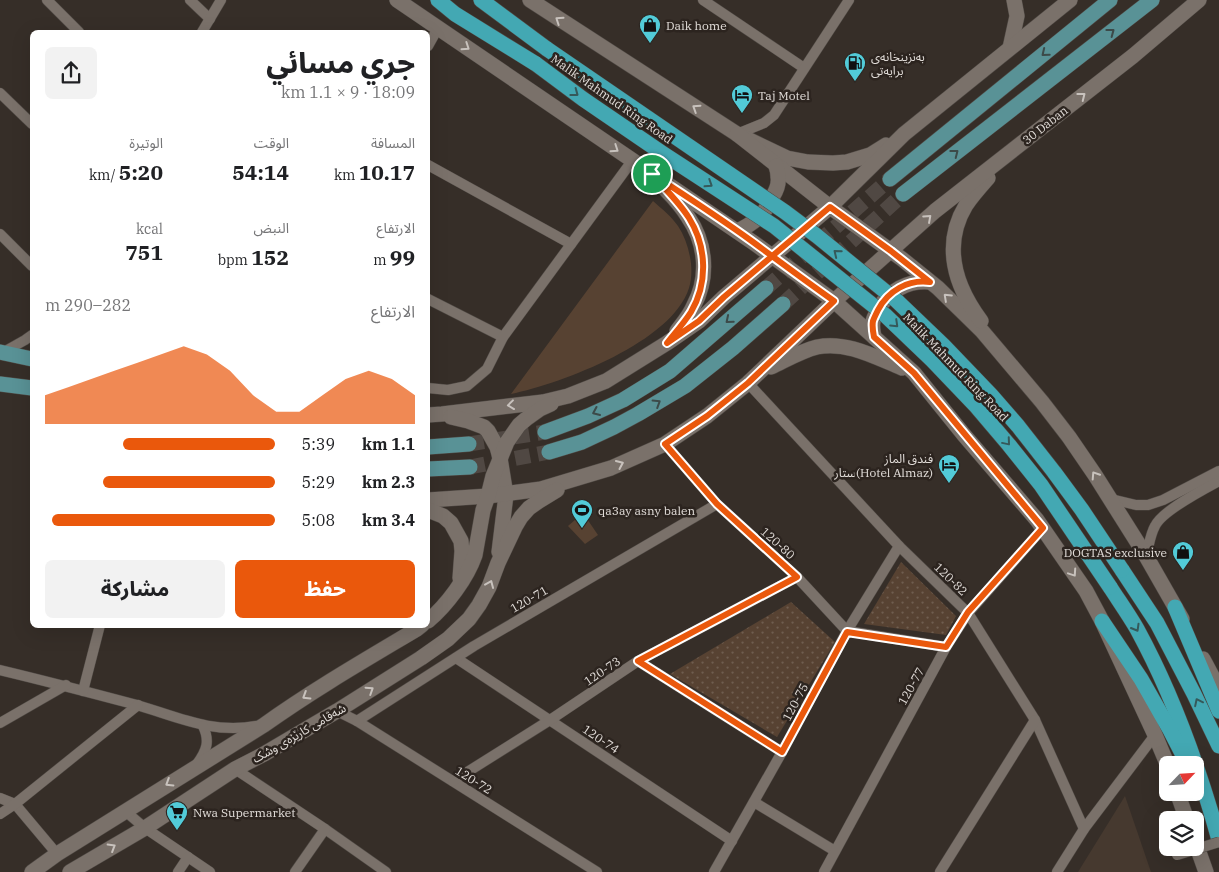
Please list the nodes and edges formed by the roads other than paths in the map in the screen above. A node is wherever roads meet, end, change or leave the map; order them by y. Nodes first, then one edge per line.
1 (47, 0) edge
2 (190, 0) edge
3 (221, 0) edge
4 (397, 0) edge
5 (438, 0) edge
6 (481, 0) edge
7 (530, 0) edge
8 (849, 0) edge
9 (1014, 0) edge
10 (1070, 0) edge
11 (1110, 0) edge
12 (1152, 0) edge
13 (1199, 0) edge
14 (710, 2) edge
15 (210, 19) junction
16 (438, 28) junction
17 (77, 30) edge
18 (203, 30) edge
19 (430, 42) edge
20 (1010, 48) junction
21 (804, 68) junction
22 (0, 93) edge
23 (30, 122) edge
24 (737, 134) junction
25 (904, 134) junction
26 (1006, 155) junction
27 (632, 160) junction
28 (430, 166) edge
29 (776, 166) junction
30 (652, 174) junction
31 (890, 179) tunnel mouth
32 (903, 194) tunnel mouth
33 (830, 207) junction
34 (737, 231) junction
35 (0, 234) edge
36 (571, 244) junction
37 (891, 251) junction
38 (772, 257) junction
39 (30, 264) edge
40 (930, 282) junction
41 (766, 288) tunnel mouth
42 (430, 299) edge
43 (834, 301) junction
44 (783, 304) tunnel mouth
45 (30, 336) edge
46 (503, 337) junction
47 (874, 337) junction
48 (667, 343) junction
49 (1, 352) edge
50 (30, 358) edge
51 (760, 372) junction
52 (914, 373) junction
53 (748, 383) junction
54 (0, 384) edge
55 (30, 388) edge
56 (430, 388) edge
57 (568, 396) junction
58 (1042, 402) junction
59 (435, 415) edge
60 (545, 432) tunnel mouth
61 (469, 444) tunnel mouth
62 (665, 444) junction
63 (430, 447) edge
64 (549, 452) tunnel mouth
65 (500, 458) junction
66 (470, 467) tunnel mouth
67 (430, 469) edge
68 (1219, 471) edge
69 (588, 476) junction
70 (1219, 481) edge
71 (506, 494) junction
72 (488, 496) junction
73 (1110, 499) junction
74 (430, 500) edge
75 (717, 504) junction
76 (430, 511) edge
77 (1043, 528) junction
78 (899, 546) junction
79 (1146, 556) junction
80 (498, 563) junction
81 (797, 577) junction
82 (459, 584) junction
83 (1175, 606) junction
84 (968, 612) junction
85 (430, 619) edge
86 (1102, 621) junction
87 (99, 628) edge
88 (417, 628) edge
89 (847, 632) junction
90 (946, 647) junction
91 (456, 658) junction
92 (638, 661) junction
93 (0, 670) edge
94 (66, 686) junction
95 (1219, 689) edge
96 (83, 691) junction
97 (138, 706) junction
98 (288, 708) junction
99 (337, 711) junction
100 (1219, 711) edge
101 (550, 720) junction
102 (1035, 720) junction
103 (357, 721) junction
104 (0, 723) edge
105 (264, 725) junction
106 (203, 726) junction
107 (301, 731) junction
108 (1155, 735) junction
109 (1219, 746) edge
110 (782, 752) junction
111 (1164, 756) edge
112 (1183, 756) edge
113 (194, 768) junction
114 (235, 769) junction
115 (453, 781) junction
116 (1204, 795) edge
117 (0, 798) edge
118 (754, 802) junction
119 (15, 804) junction
120 (1210, 806) junction
121 (125, 811) junction
122 (0, 814) edge
123 (145, 828) junction
124 (325, 829) junction
125 (1084, 829) junction
126 (732, 841) junction
127 (1219, 841) edge
128 (1204, 846) edge
129 (835, 851) junction
130 (57, 854) junction
131 (1200, 856) edge
132 (188, 857) junction
133 (32, 872) edge
134 (70, 872) edge
135 (178, 872) edge
136 (210, 872) edge
137 (295, 872) edge
138 (386, 872) edge
139 (597, 872) edge
140 (714, 872) edge
141 (824, 872) edge
142 (940, 872) edge
143 (1058, 872) edge
144 (1206, 872) edge

1 - 17 street
2 - 15 street
3 - 15 street
4 - 16 main road
5 -> 120 highway, Malik Mahmud Ring Road, bridge
109 -> 6 highway, Malik Mahmud Ring Road, bridge
24 -> 7 main road
8 - 21 street
9 - 20 main road
10 - 20 main road
11 -> 31 main road
32 -> 12 main road
26 -> 13 main road, 30 Daban
14 - 21 street
15 - 18 street
16 - 19 street
16 -> 27 main road
20 - 25 main road
21 - 24 street
22 - 23 street
24 - 25 main road
24 - 29 main road
25 - 33 main road
37 -> 26 main road, 30 Daban
26 - 58 main road
27 - 30 main road
27 - 36 street
28 - 36 street
29 - 33 main road
29 - 34 main road
30 - 34 main road
30 - 48 main road
33 - 37 main road
33 - 38 main road
34 - 38 main road
35 - 39 street
36 - 46 street
37 - 40 main road
37 - 43 main road, 30 Daban
38 - 43 main road
38 - 48 main road
40 - 47 main road
58 -> 40 main road
41 -> 60 main road
42 - 46 street
43 - 47 main road
43 - 51 main road, 30 Daban
64 -> 44 main road
45 - 49 street
46 - 56 street
47 - 52 main road
48 - 57 main road
49 - 50 main road
51 - 52 main road
51 - 53 main road, 30 Daban
52 - 77 main road
53 - 62 main road, 30 Daban
53 - 78 street, 120-82
54 - 55 main road
57 -> 59 main road
57 - 65 main road
73 -> 58 main road
59 - 65 main road
61 - 63 main road
69 -> 62 main road, 30 Daban
62 - 75 street, 120-80
65 - 71 main road
65 - 72 main road
66 - 67 main road
68 - 73 street
69 - 71 main road
69 - 80 main road
70 - 79 street
71 - 72 main road
71 - 80 main road
72 - 74 main road
72 - 82 main road
73 - 79 main road
75 - 81 street, 120-80
75 - 91 street, 120-71
76 - 82 main road
77 - 84 street, 120-77
77 -> 86 main road
78 - 84 street, 120-82
78 - 89 street, 120-75
79 - 83 main road
99 -> 80 main road, شەقامی کارێزەی وشک
81 - 89 street, 120-80
81 - 92 street, 120-73
82 - 85 main road
83 - 95 main road
83 - 100 highway
84 - 90 street, 120-77
84 - 102 street, 120-82
86 - 108 main road
86 - 112 highway
87 - 96 street
88 -> 98 main road, شەقامی کارێزەی وشک
89 - 90 street
89 - 110 street, 120-75
90 - 129 street, 120-77
91 - 101 street, 120-74
91 - 103 street, 120-71
92 - 101 street, 120-73
92 - 110 street
93 - 94 street
94 - 96 street
94 - 104 street
96 - 97 street
97 - 106 street
97 - 119 street
98 - 105 main road, شەقامی کارێزەی وشک
98 - 107 main road
99 - 103 street, 120-72
99 - 107 main road, شەقامی کارێزەی وشک
101 - 115 street, 120-73
101 - 126 street, 120-74
102 - 125 street, 120-82
102 - 142 street
103 - 115 street, 120-72
105 - 106 street
105 - 113 main road, شەقامی کارێزەی وشک
106 - 113 street
107 - 114 main road, شەقامی کارێزەی وشک
108 - 111 main road
108 - 125 street
110 - 118 street, 120-75
113 -> 121 main road, شەقامی کارێزەی وشک
114 - 123 main road, شەقامی کارێزەی وشک
114 - 124 street
115 - 139 street, 120-72
116 - 120 highway
117 - 119 street
118 - 126 street, 120-75
118 - 129 street
119 - 122 street
119 - 130 street
120 - 127 highway, Malik Mahmud Ring Road
121 - 123 street
121 - 130 main road, شەقامی کارێزەی وشک
123 - 132 street
134 -> 123 main road, شەقامی کارێزەی وشک
124 - 137 street
124 - 138 street
125 - 143 street
126 - 140 street, 120-75
127 - 128 street, bridge
129 - 141 street, 120-77
130 - 133 main road, شەقامی کارێزەی وشک
131 - 144 main road
132 - 135 street
132 - 136 street

